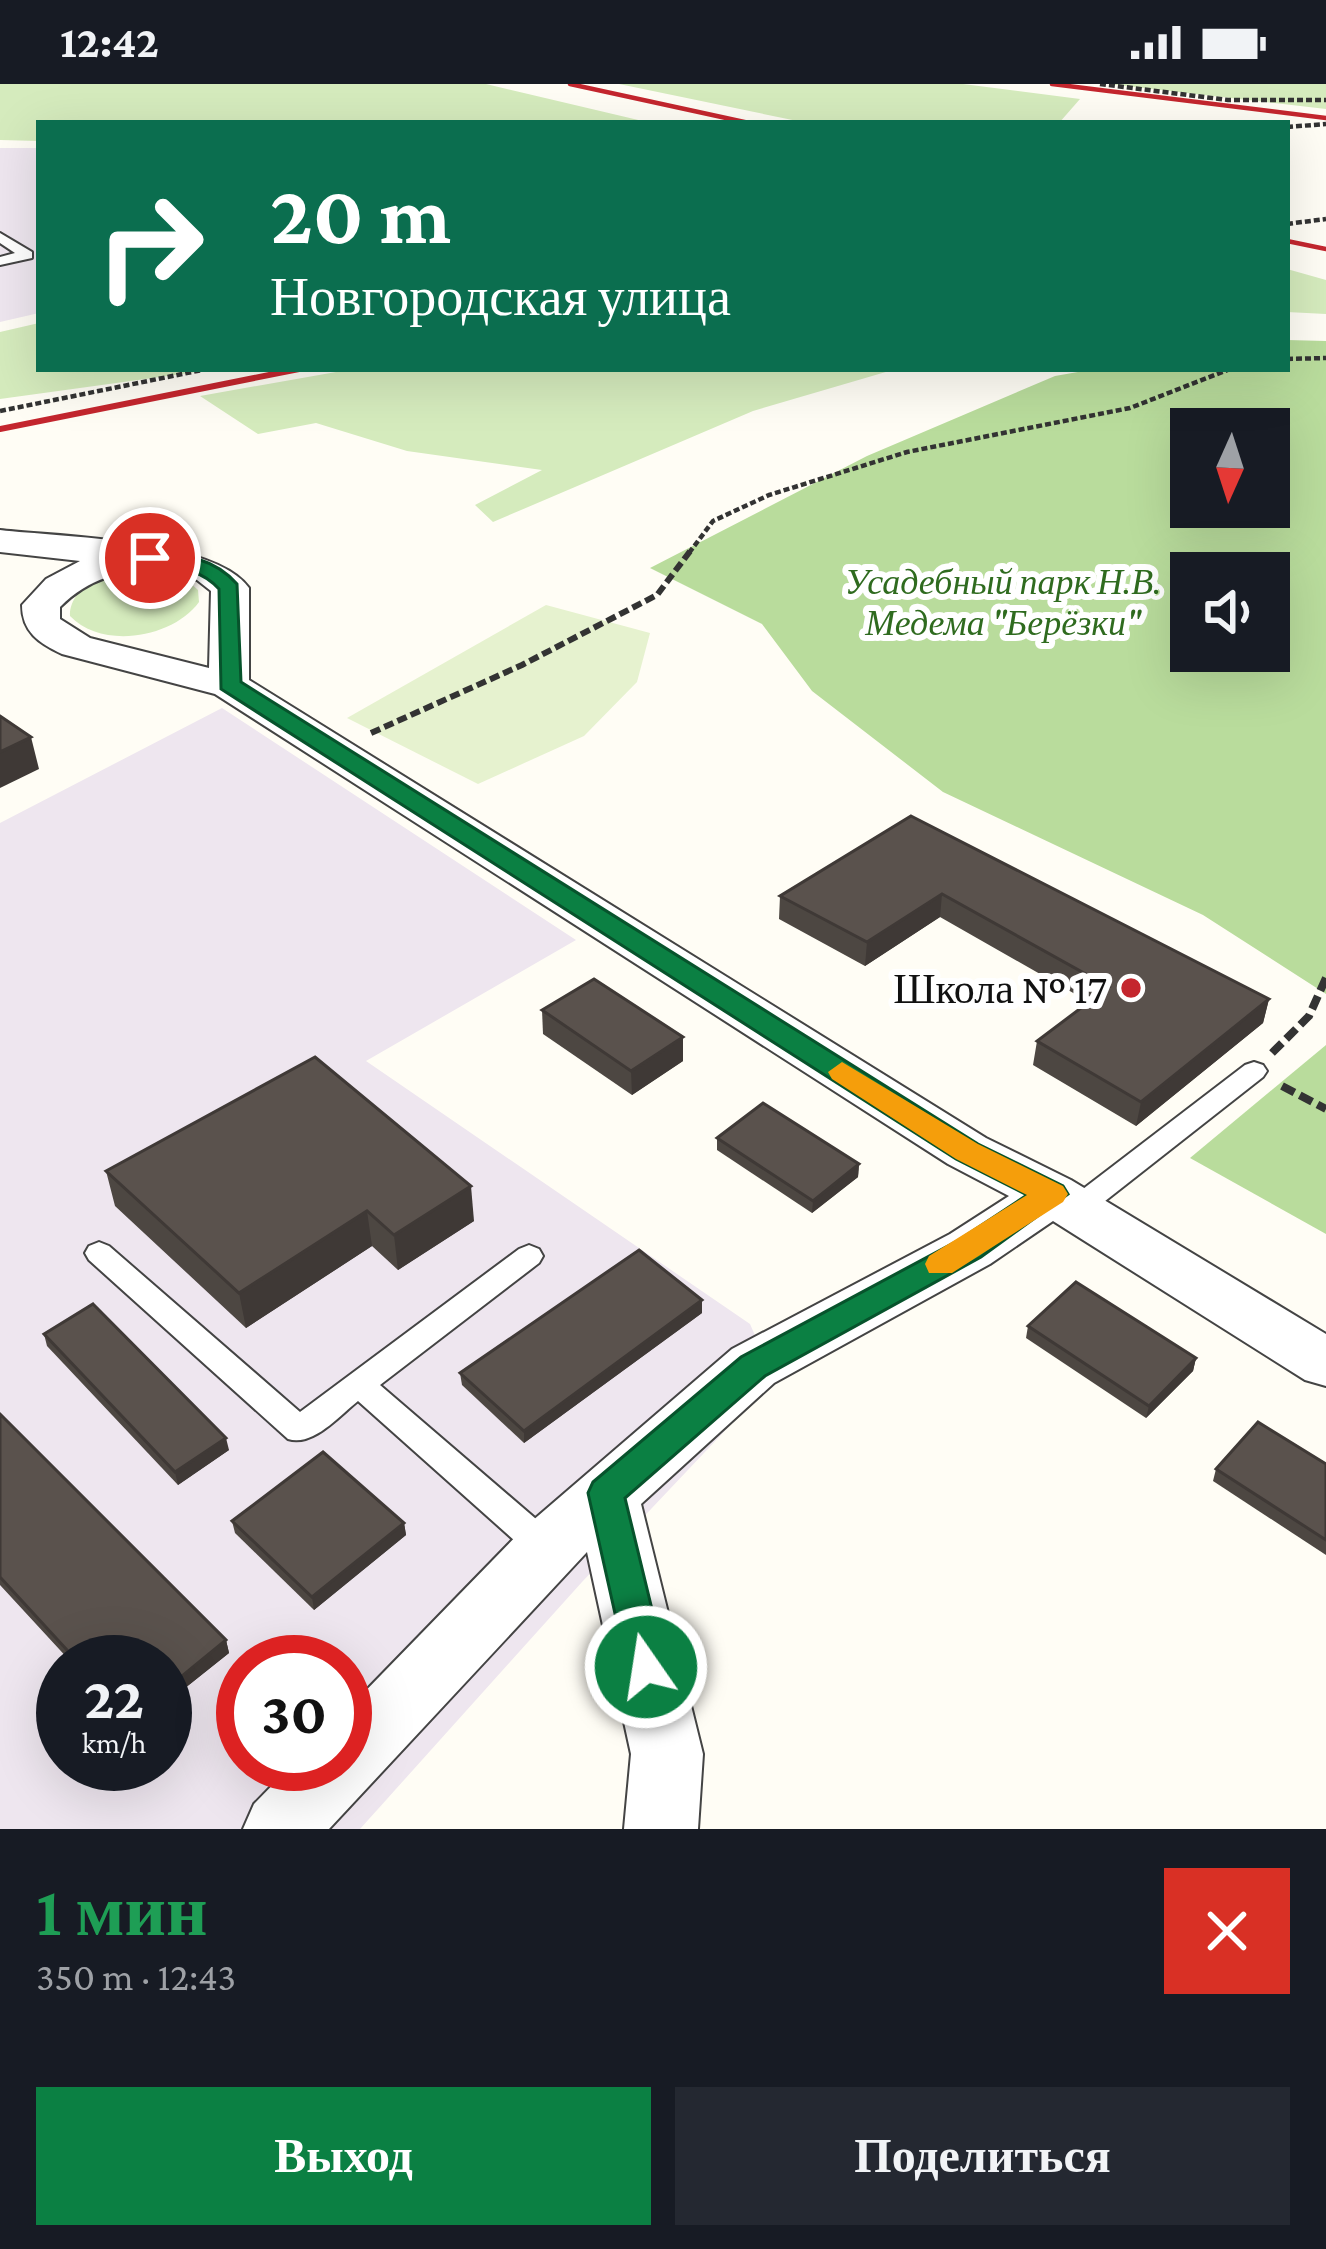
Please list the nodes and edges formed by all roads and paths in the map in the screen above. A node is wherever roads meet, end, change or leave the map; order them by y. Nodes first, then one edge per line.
1 (1100, 84) edge
2 (1326, 100) edge
3 (1326, 124) edge
4 (1290, 127) edge
5 (1326, 219) edge
6 (1290, 222) edge
7 (0, 236) edge
8 (0, 261) edge
9 (1326, 358) edge
10 (1290, 359) edge
11 (192, 372) edge
12 (1222, 372) edge
13 (0, 411) edge
14 (0, 544) edge
15 (150, 558) junction
16 (41, 605) junction
17 (228, 608) junction
18 (107, 650) junction
19 (229, 685) junction
20 (386, 727) dead end
21 (1326, 978) edge
22 (1254, 1071) junction
23 (1326, 1109) edge
24 (1064, 1202) junction
25 (99, 1253) dead end
26 (529, 1256) dead end
27 (1326, 1363) edge
28 (359, 1384) junction
29 (606, 1493) junction
30 (547, 1549) junction
31 (372, 1733) edge
32 (316, 1791) edge
33 (280, 1829) edge
34 (662, 1829) edge

1 - 2 path
3 - 4 path
5 - 6 path
7 - 8 lane
9 - 10 path
11 - 13 path
12 - 20 path
14 - 15 street
14 - 16 street
15 - 16 street
15 - 17 street
16 - 18 street
17 - 18 street
17 - 19 street
18 - 19 street
19 - 24 street
21 - 22 path
22 - 23 path
22 - 24 lane
24 - 27 street
24 - 29 street
25 - 28 lane
26 - 28 lane
28 - 30 lane
29 - 30 street
29 - 34 street
30 - 31 street
32 - 33 street

